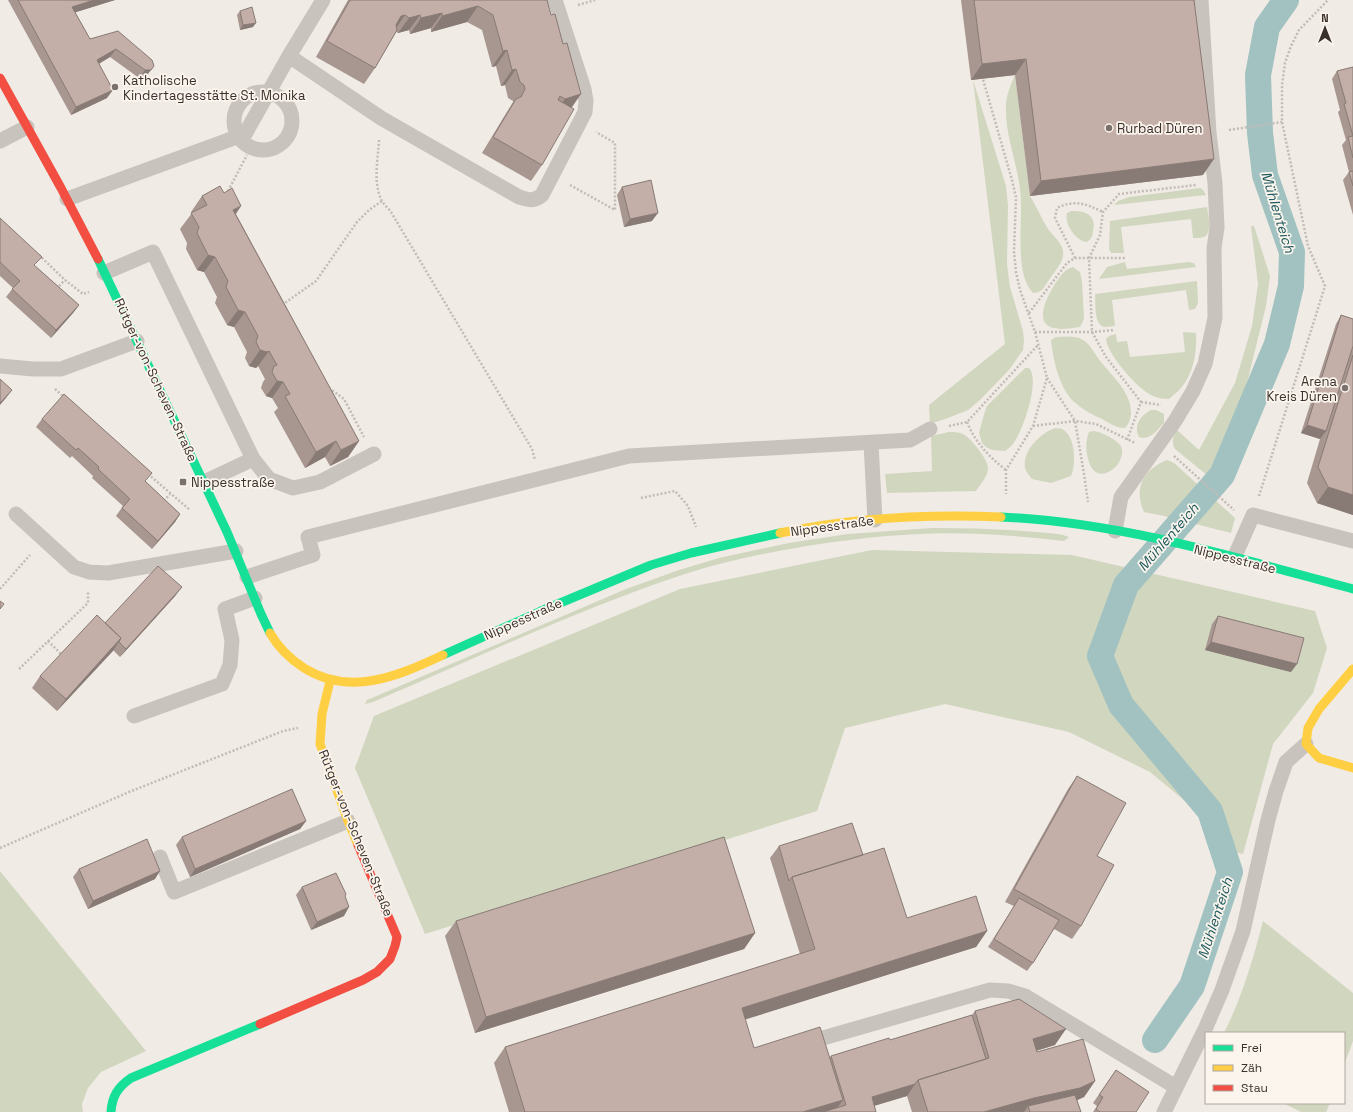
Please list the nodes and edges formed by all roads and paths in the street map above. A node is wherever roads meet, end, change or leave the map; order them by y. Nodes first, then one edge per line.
1 (323, 0) edge
2 (555, 0) edge
3 (1201, 0) edge
4 (1328, 0) edge
5 (289, 56) junction
6 (982, 74) edge
7 (0, 78) edge
8 (269, 92) junction
9 (381, 118) junction
10 (1282, 122) junction
11 (580, 123) junction
12 (27, 127) junction
13 (1244, 127) dead end
14 (238, 137) junction
15 (0, 141) edge
16 (251, 147) junction
17 (552, 176) junction
18 (1215, 183) junction
19 (227, 194) edge
20 (67, 199) junction
21 (382, 201) junction
22 (1103, 212) junction
23 (38, 255) edge
24 (1075, 258) junction
25 (1090, 258) junction
26 (1125, 258) dead end
27 (107, 278) junction
28 (65, 280) junction
29 (59, 286) edge
30 (278, 308) edge
31 (1029, 314) junction
32 (1116, 330) dead end
33 (1035, 332) junction
34 (1092, 332) junction
35 (137, 341) junction
36 (1038, 345) junction
37 (0, 366) edge
38 (33, 369) junction
39 (1046, 378) junction
40 (328, 388) edge
41 (67, 400) edge
42 (1075, 422) junction
43 (1034, 426) junction
44 (930, 429) dead end
45 (1128, 440) junction
46 (527, 441) dead end
47 (871, 443) junction
48 (1155, 449) junction
49 (374, 454) joint
50 (253, 459) junction
51 (1189, 469) dead end
52 (1006, 470) junction
53 (147, 473) edge
54 (204, 482) junction
55 (170, 494) junction
56 (642, 498) dead end
57 (212, 499) junction
58 (164, 501) edge
59 (1235, 511) dead end
60 (16, 514) dead end
61 (1253, 515) junction
62 (1006, 518) junction
63 (875, 520) junction
64 (1084, 526) junction
65 (1115, 531) junction
66 (44, 539) junction
67 (1353, 541) edge
68 (705, 550) junction
69 (236, 551) junction
70 (1234, 558) junction
71 (89, 572) junction
72 (247, 577) junction
73 (0, 589) edge
74 (1353, 589) edge
75 (255, 598) junction
76 (48, 641) junction
77 (61, 654) edge
78 (19, 669) dead end
79 (1353, 669) edge
80 (330, 681) junction
81 (134, 716) dead end
82 (320, 722) junction
83 (1306, 744) junction
84 (1353, 768) edge
85 (348, 821) junction
86 (0, 848) edge
87 (160, 857) dead end
88 (816, 1040) edge
89 (1176, 1087) junction
90 (111, 1112) edge
91 (1164, 1112) edge

1 - 5 lane
2 - 11 lane
3 - 18 lane
4 - 10 path
5 - 8 lane
5 - 9 lane
6 - 31 path
7 - 12 street, Rütger-von-Scheven-Straße
8 - 14 lane
8 - 14 lane
8 - 16 lane
9 - 17 lane
9 - 21 path
10 - 13 path
10 - 61 path
11 - 17 lane
11 - 17 path
12 - 15 lane
12 - 20 street, Rütger-von-Scheven-Straße
14 - 16 lane
14 - 20 lane
16 - 19 path
18 - 22 path
18 - 48 lane
20 - 27 street, Rütger-von-Scheven-Straße
21 - 30 path
21 - 46 path
22 - 24 path
22 - 25 path
23 - 28 path
24 - 25 path
24 - 31 path
25 - 26 path
25 - 34 path
27 - 28 path
27 - 35 street, Rütger-von-Scheven-Straße
27 - 50 lane
28 - 29 path
31 - 33 path
32 - 34 path
33 - 34 path
33 - 36 path
34 - 45 path
35 - 38 lane
35 - 54 street, Rütger-von-Scheven-Straße
36 - 39 path
36 - 52 path
37 - 38 lane
38 - 41 path
39 - 42 path
39 - 43 path
40 - 49 path
42 - 43 path
42 - 45 path
42 - 64 path
43 - 52 path
44 - 47 lane
45 - 48 path
47 - 63 lane
47 - 72 lane
48 - 65 lane
49 - 50 lane
50 - 54 lane
51 - 59 path
52 - 62 path
53 - 55 path
54 - 57 street, Rütger-von-Scheven-Straße
55 - 57 path
55 - 58 path
56 - 68 path
57 - 69 street, Rütger-von-Scheven-Straße
60 - 66 lane
61 - 67 lane
61 - 70 lane
62 - 63 street, Nippesstraße
62 - 64 street, Nippesstraße
63 - 68 street, Nippesstraße
64 - 65 street, Nippesstraße
65 - 70 street, Nippesstraße
66 - 71 lane
66 - 73 path
68 - 80 street, Nippesstraße
69 - 71 lane
69 - 72 street, Rütger-von-Scheven-Straße
70 - 74 street, Nippesstraße
71 - 76 path
72 - 75 street, Rütger-von-Scheven-Straße
75 - 80 street, Rütger-von-Scheven-Straße
75 - 81 lane
76 - 77 path
76 - 78 path
79 - 83 street
80 - 82 street, Rütger-von-Scheven-Straße
82 - 85 street, Rütger-von-Scheven-Straße
82 - 86 path
83 - 84 street
83 - 89 lane
85 - 87 lane
85 - 90 street, Rütger-von-Scheven-Straße
88 - 89 lane
89 - 91 lane

